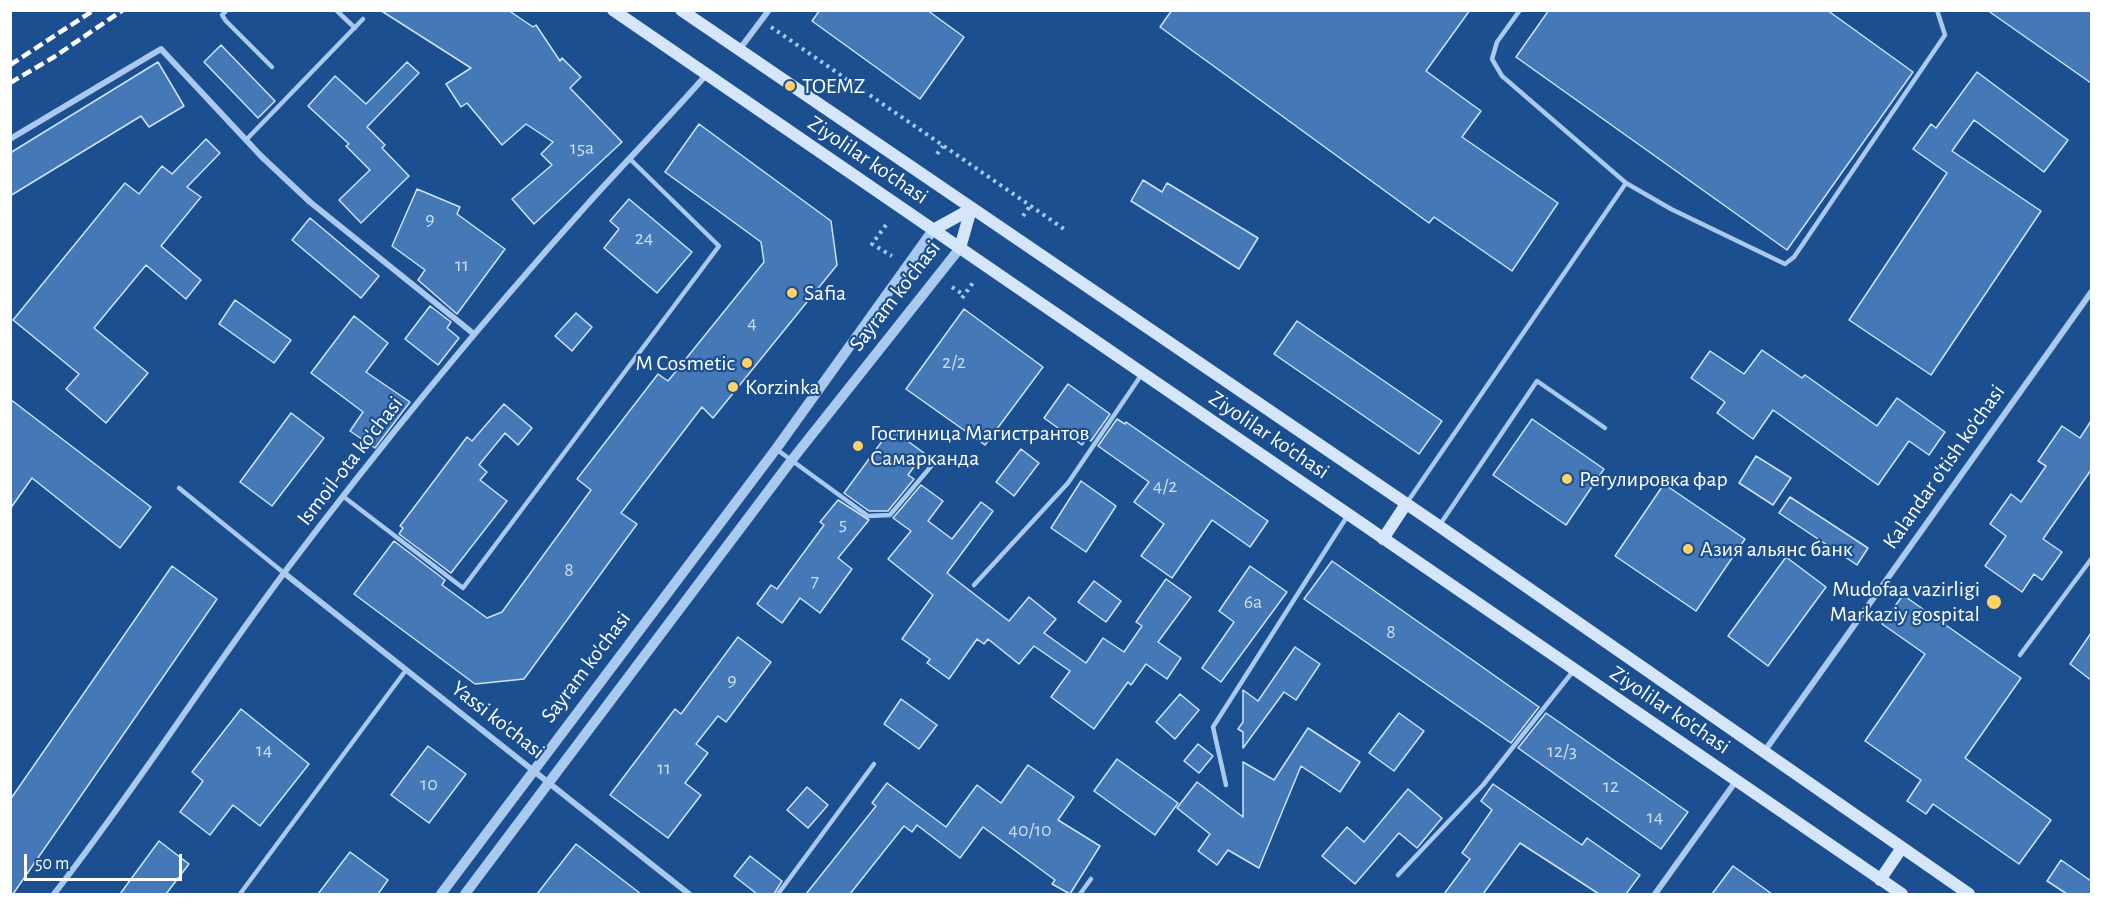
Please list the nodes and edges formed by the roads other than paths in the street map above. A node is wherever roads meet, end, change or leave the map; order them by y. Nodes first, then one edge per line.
1 (227, 10) edge
2 (336, 10) edge
3 (613, 10) edge
4 (681, 10) edge
5 (769, 10) edge
6 (1520, 10) edge
7 (1937, 10) edge
8 (363, 19) dead end
9 (355, 28) junction
10 (739, 51) junction
11 (272, 67) dead end
12 (706, 75) junction
13 (10, 139) edge
14 (246, 140) junction
15 (631, 159) junction
16 (1626, 183) junction
17 (970, 209) junction
18 (933, 230) junction
19 (960, 248) junction
20 (2091, 291) edge
21 (474, 334) junction
22 (1142, 374) junction
23 (1605, 428) dead end
24 (776, 449) junction
25 (791, 461) junction
26 (933, 464) dead end
27 (179, 488) dead end
28 (344, 497) junction
29 (1406, 504) junction
30 (1348, 515) junction
31 (1439, 526) junction
32 (1383, 538) junction
33 (2091, 558) edge
34 (284, 573) junction
35 (974, 585) dead end
36 (2020, 655) dead end
37 (406, 670) junction
38 (1574, 670) junction
39 (1764, 753) junction
40 (874, 764) dead end
41 (534, 771) junction
42 (1736, 781) junction
43 (549, 783) junction
44 (1226, 785) dead end
45 (1901, 849) junction
46 (1398, 875) dead end
47 (1091, 879) dead end
48 (1880, 880) junction
49 (54, 894) edge
50 (240, 894) edge
51 (441, 894) edge
52 (465, 894) edge
53 (689, 894) edge
54 (778, 894) edge
55 (1080, 894) edge
56 (1655, 894) edge
57 (1902, 894) edge
58 (1969, 894) edge

1 - 11 lane
2 - 9 lane
3 - 12 main road, Ziyolilar ko'chasi
4 - 10 main road, Ziyolilar ko'chasi
5 - 10 street
6 - 16 lane
7 - 16 lane
8 - 9 lane
9 - 14 lane
10 - 17 main road, Ziyolilar ko'chasi
12 - 15 street, Ismoil-ota ko'chasi
12 - 18 main road, Ziyolilar ko'chasi
13 - 14 street
14 - 21 street
15 - 21 street, Ismoil-ota ko'chasi
15 - 28 lane
16 - 29 lane
17 - 18 main road, Sayram ko'chasi
17 - 19 main road, Sayram ko'chasi
17 - 29 main road, Ziyolilar ko'chasi
18 - 19 main road, Ziyolilar ko'chasi
18 - 24 street, Sayram ko'chasi
19 - 22 main road, Ziyolilar ko'chasi
19 - 25 street, Sayram ko'chasi
20 - 39 street, Kalandar o'tish ko'chasi
21 - 28 street, Ismoil-ota ko'chasi
22 - 30 main road, Ziyolilar ko'chasi
22 - 35 lane
23 - 31 lane
24 - 25 lane
24 - 41 street, Sayram ko'chasi
25 - 26 lane
25 - 43 street, Sayram ko'chasi
27 - 34 lane
28 - 34 street, Ismoil-ota ko'chasi
29 - 31 main road, Ziyolilar ko'chasi
29 - 32 main road
30 - 32 main road, Ziyolilar ko'chasi
30 - 44 lane
31 - 39 main road, Ziyolilar ko'chasi
32 - 38 main road, Ziyolilar ko'chasi
33 - 36 lane
34 - 37 street, Yassi ko'chasi
34 - 49 street, Ismoil-ota ko'chasi
37 - 41 street, Yassi ko'chasi
37 - 50 lane
38 - 42 main road, Ziyolilar ko'chasi
38 - 46 lane
39 - 45 main road, Ziyolilar ko'chasi
40 - 54 lane
41 - 43 street, Yassi ko'chasi
41 - 51 street, Sayram ko'chasi
42 - 48 main road, Ziyolilar ko'chasi
42 - 56 street
43 - 52 street, Sayram ko'chasi
43 - 53 street, Yassi ko'chasi
45 - 48 main road
45 - 58 main road, Ziyolilar ko'chasi
47 - 55 lane
48 - 57 main road, Ziyolilar ko'chasi

